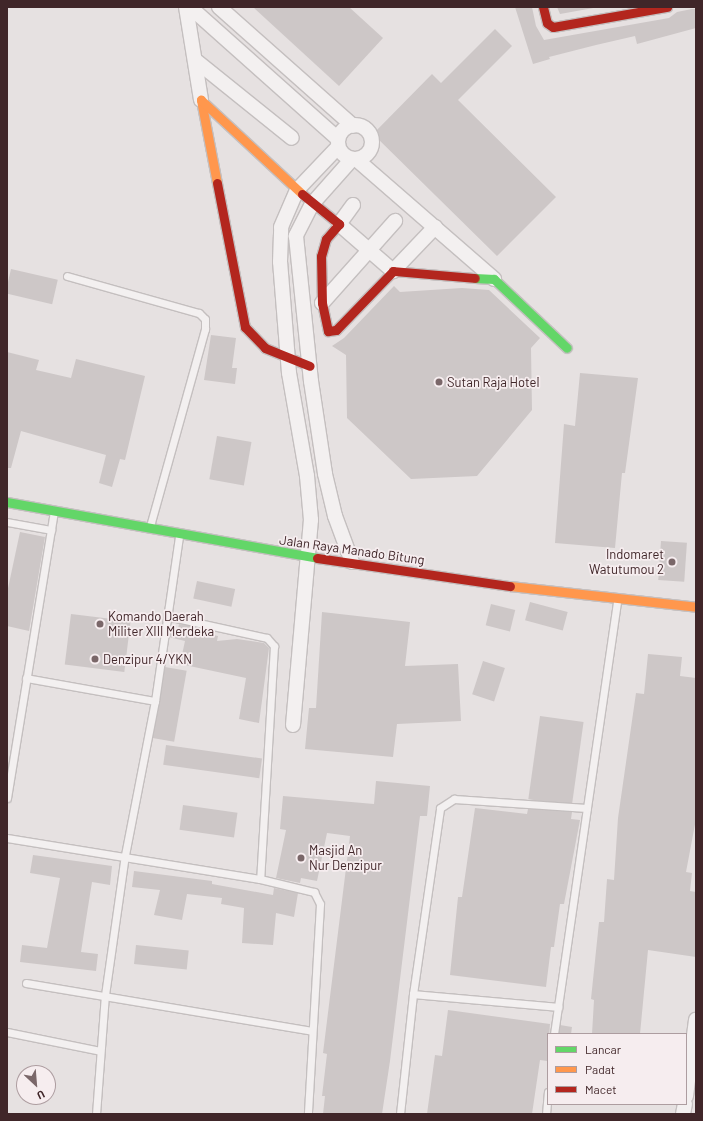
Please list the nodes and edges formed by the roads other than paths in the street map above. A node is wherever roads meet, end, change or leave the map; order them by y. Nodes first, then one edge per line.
1 (189, 7) edge
2 (219, 7) edge
3 (543, 7) edge
4 (666, 7) edge
5 (605, 11) edge
6 (195, 60) junction
7 (201, 100) junction
8 (353, 126) junction
9 (292, 138) dead end
10 (338, 143) junction
11 (354, 159) junction
12 (297, 190) junction
13 (312, 204) junction
14 (354, 205) dead end
15 (395, 221) dead end
16 (339, 224) junction
17 (435, 227) junction
18 (368, 249) junction
19 (393, 271) junction
20 (67, 276) dead end
21 (494, 279) junction
22 (322, 303) junction
23 (567, 348) dead end
24 (288, 357) junction
25 (310, 366) junction
26 (7, 502) edge
27 (54, 511) junction
28 (7, 522) edge
29 (150, 529) junction
30 (51, 530) junction
31 (180, 534) junction
32 (308, 557) junction
33 (352, 562) junction
34 (618, 597) junction
35 (696, 607) edge
36 (167, 616) junction
37 (26, 678) junction
38 (155, 701) junction
39 (293, 726) dead end
40 (7, 798) edge
41 (587, 808) junction
42 (7, 838) edge
43 (125, 855) junction
44 (260, 879) junction
45 (26, 982) dead end
46 (412, 994) junction
47 (105, 995) junction
48 (558, 1007) junction
49 (696, 1020) edge
50 (312, 1031) junction
51 (7, 1032) edge
52 (554, 1033) edge
53 (100, 1051) junction
54 (692, 1072) edge
55 (687, 1092) edge
56 (547, 1103) edge
57 (96, 1114) edge
58 (308, 1114) edge
59 (400, 1114) edge
60 (546, 1114) edge

1 - 6 street
1 - 10 street
2 - 8 street
3 - 5 main road
4 - 5 main road
6 - 7 street
6 - 9 street
7 - 12 main road
7 - 24 main road
8 - 10 street
8 - 11 street
10 - 11 street
10 - 12 street
11 - 13 street
11 - 17 street
12 - 13 main road
12 - 24 street
13 - 16 main road
13 - 25 street
14 - 16 street
15 - 18 street
16 - 18 street
16 - 22 main road
17 - 19 street
17 - 21 street
18 - 19 street
18 - 22 street
19 - 21 main road
19 - 22 main road
20 - 29 lane
21 - 23 main road
24 - 25 main road
24 - 32 street
25 - 33 street
26 - 27 main road, Jalan Raya Manado Bitung
27 - 29 main road, Jalan Raya Manado Bitung
27 - 30 lane
28 - 30 lane
29 - 31 main road, Jalan Raya Manado Bitung
30 - 37 lane
31 - 32 main road, Jalan Raya Manado Bitung
31 - 36 lane
32 - 33 main road, Jalan Raya Manado Bitung
32 - 39 street
33 - 34 main road, Jalan Raya Manado Bitung
34 - 35 main road, Jalan Raya Manado Bitung
34 - 41 lane
36 - 38 lane
36 - 44 lane
37 - 38 lane
37 - 40 lane
38 - 43 lane
41 - 46 lane
41 - 48 lane
42 - 43 lane
43 - 44 lane
43 - 47 lane
44 - 50 lane
45 - 47 lane
46 - 48 lane
46 - 59 lane
47 - 50 lane
47 - 53 lane
48 - 52 lane
49 - 54 street
50 - 58 lane
51 - 53 lane
53 - 57 lane
54 - 55 street
56 - 60 lane

